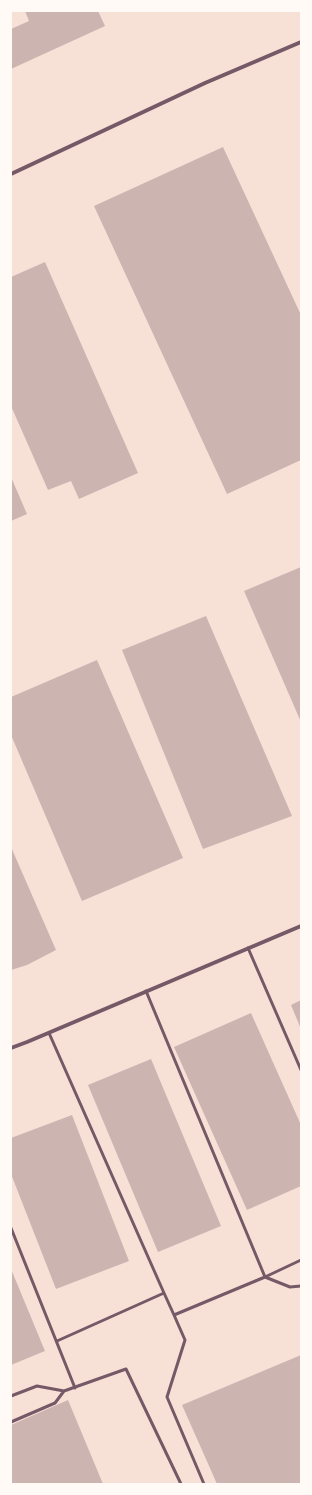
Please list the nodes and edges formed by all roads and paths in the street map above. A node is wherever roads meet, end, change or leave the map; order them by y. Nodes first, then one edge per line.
1 (301, 42) edge
2 (11, 174) edge
3 (301, 926) edge
4 (248, 948) junction
5 (146, 991) junction
6 (49, 1033) junction
7 (11, 1048) edge
8 (301, 1070) edge
9 (11, 1228) edge
10 (301, 1260) edge
11 (265, 1277) junction
12 (301, 1286) edge
13 (164, 1293) junction
14 (174, 1315) junction
15 (57, 1341) junction
16 (75, 1388) junction
17 (64, 1392) junction
18 (11, 1396) edge
19 (11, 1422) edge
20 (181, 1484) edge
21 (204, 1484) edge

1 - 2 street
3 - 4 street
4 - 5 street
4 - 8 lane
5 - 6 street
5 - 11 lane
6 - 7 street
6 - 13 lane
9 - 15 lane
10 - 11 lane
11 - 12 lane
11 - 14 lane
13 - 14 lane
13 - 15 lane
14 - 21 lane
15 - 16 lane
16 - 17 lane
16 - 20 lane
17 - 18 lane
17 - 19 lane

